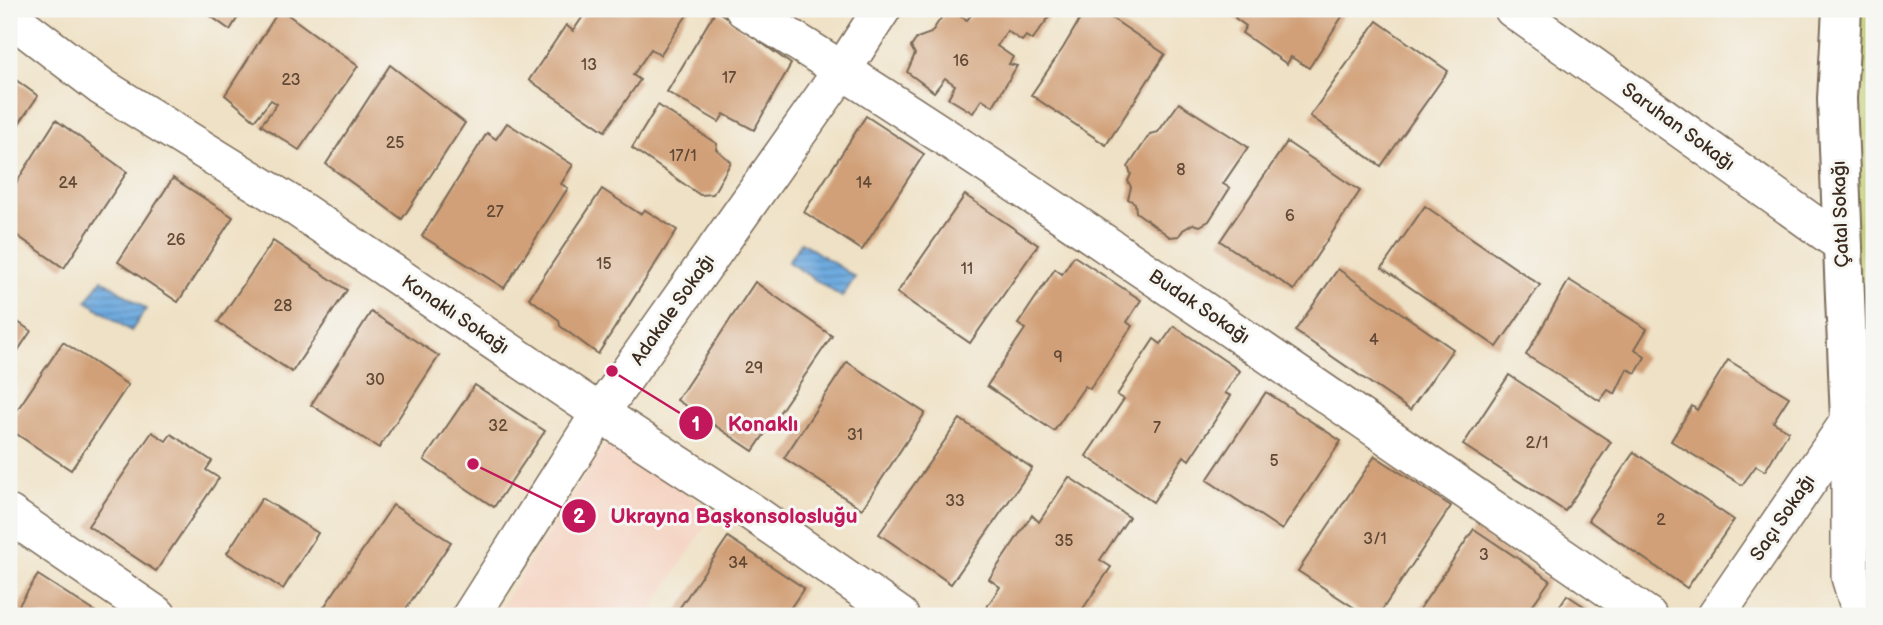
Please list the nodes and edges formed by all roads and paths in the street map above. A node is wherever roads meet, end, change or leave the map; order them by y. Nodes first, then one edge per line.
1 (744, 9) edge
2 (882, 9) edge
3 (1513, 9) edge
4 (1842, 9) edge
5 (9, 16) edge
6 (843, 69) junction
7 (1843, 245) junction
8 (600, 413) junction
9 (1850, 420) junction
10 (9, 514) edge
11 (158, 616) edge
12 (471, 616) edge
13 (900, 616) edge
14 (1648, 616) edge
15 (1716, 616) edge
16 (1862, 616) edge

1 - 6 street, Budak Sokağı
2 - 6 street, Adakale Sokağı
3 - 7 street, Saruhan Sokağı
4 - 7 main road, Çatal Sokağı
5 - 8 street, Konaklı Sokağı
6 - 8 street, Adakale Sokağı
6 - 14 street, Budak Sokağı
7 - 9 main road, Çatal Sokağı
8 - 12 street, Adakale Sokağı
8 - 13 street, Konaklı Sokağı
9 - 15 street, Saçı Sokağı
9 - 16 street
10 - 11 street

